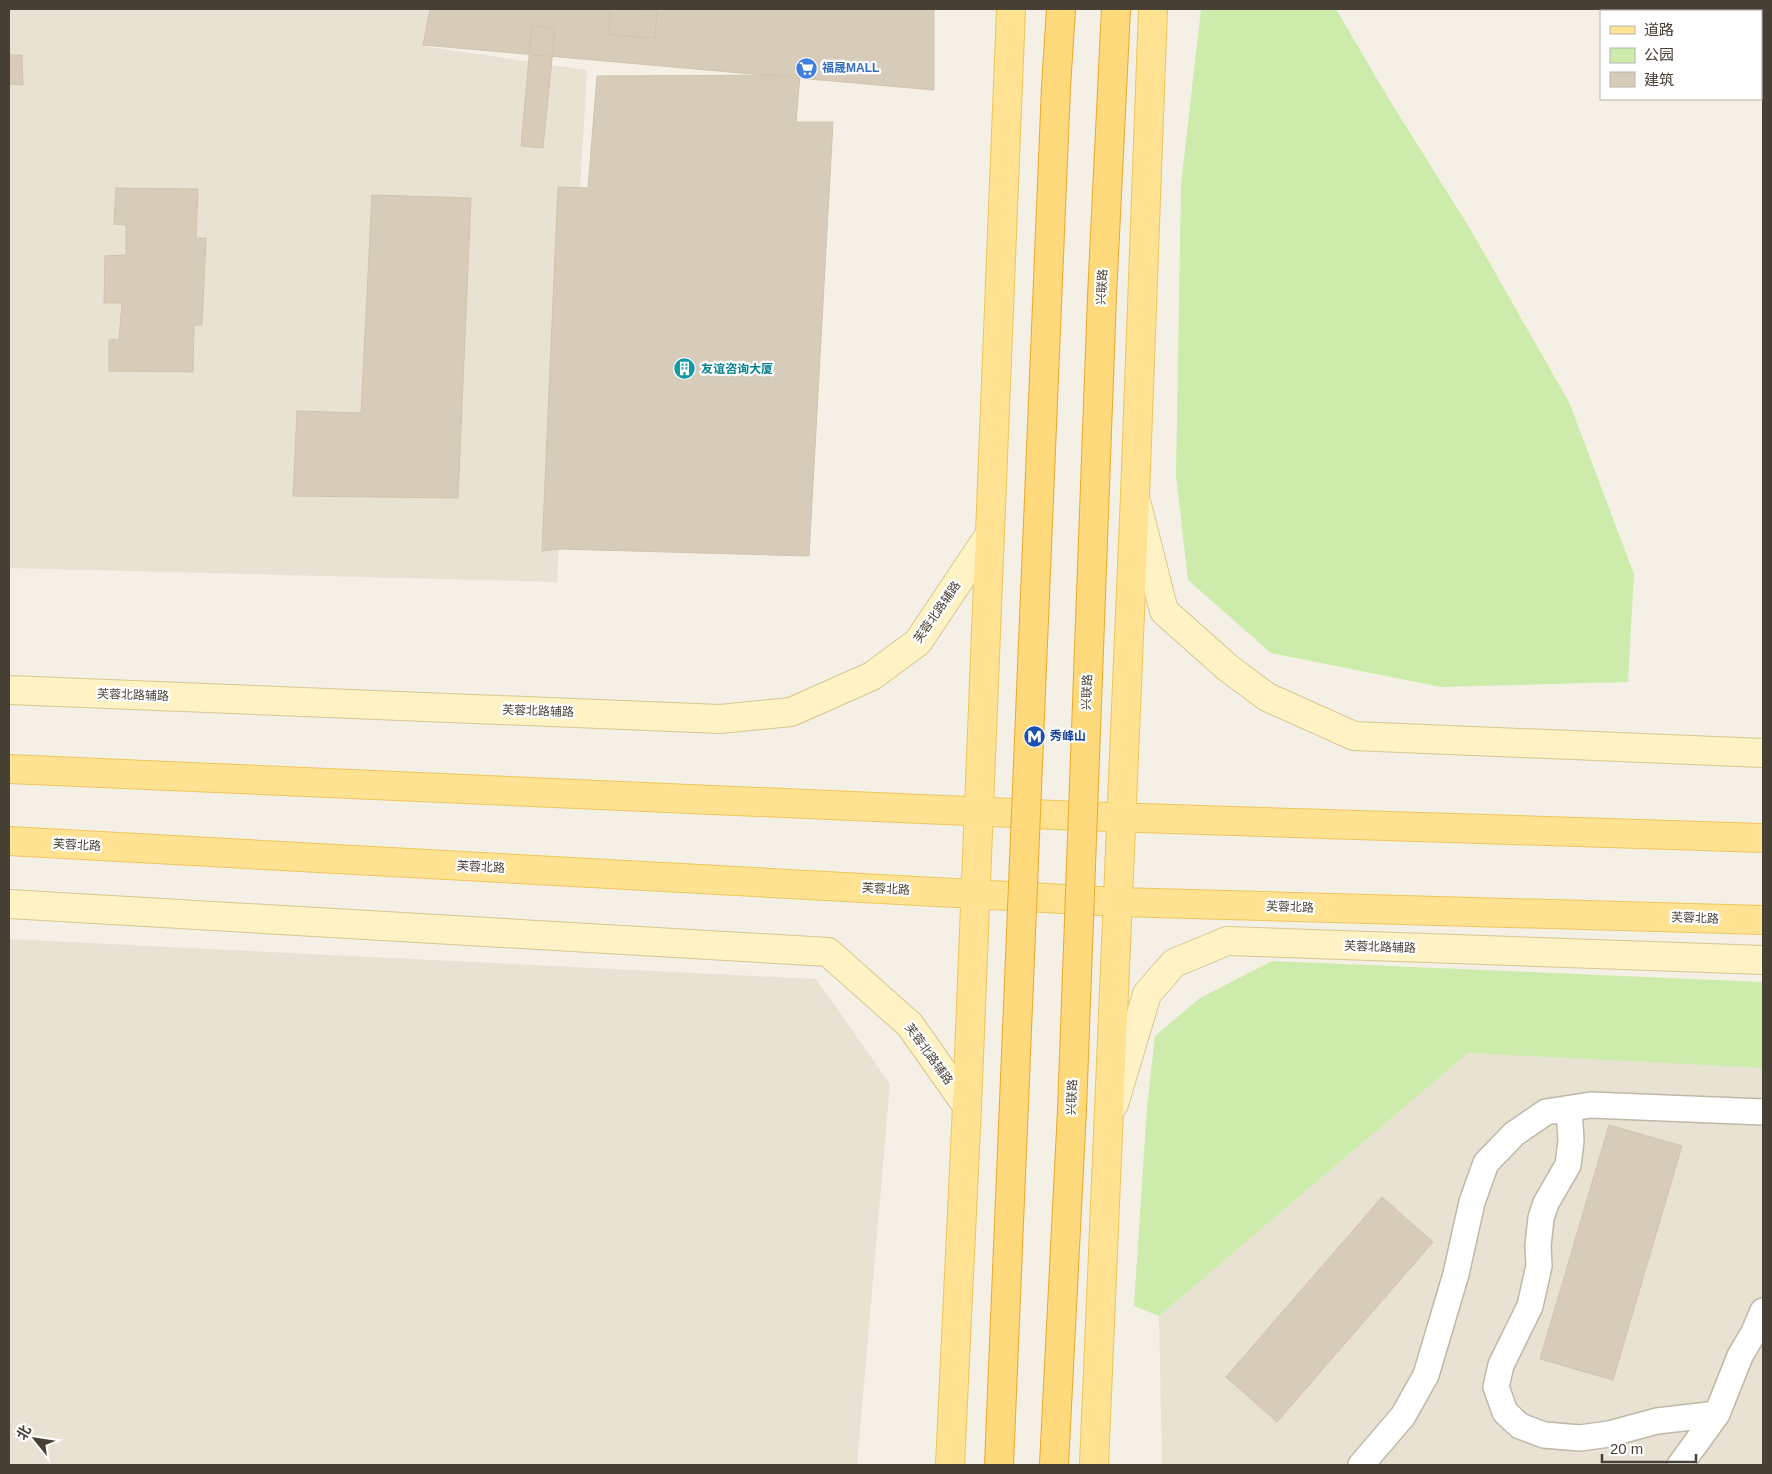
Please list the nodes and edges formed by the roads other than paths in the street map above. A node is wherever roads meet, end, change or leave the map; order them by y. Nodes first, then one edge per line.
1 (1011, 9) edge
2 (1061, 9) edge
3 (1116, 9) edge
4 (1153, 9) edge
5 (1135, 494) junction
6 (990, 534) junction
7 (9, 690) edge
8 (1763, 753) edge
9 (9, 769) edge
10 (979, 812) junction
11 (1121, 817) junction
12 (1763, 838) edge
13 (9, 841) edge
14 (976, 894) junction
15 (1118, 902) junction
16 (9, 904) edge
17 (1763, 920) edge
18 (1763, 960) edge
19 (967, 1106) junction
20 (1569, 1109) junction
21 (1763, 1112) edge
22 (1109, 1120) junction
23 (1763, 1311) edge
24 (1717, 1414) junction
25 (950, 1465) edge
26 (999, 1465) edge
27 (1054, 1465) edge
28 (1094, 1465) edge
29 (1361, 1465) edge
30 (1680, 1465) edge

1 - 6 main road
2 - 26 highway, bridge
3 - 27 highway, 兴联路, bridge
4 - 5 main road
5 - 8 main road
5 - 11 main road
6 - 7 main road, 芙蓉北路辅路
6 - 10 main road
9 - 10 main road
10 - 11 main road
10 - 14 main road
11 - 12 main road
11 - 15 main road
13 - 14 main road, 芙蓉北路
14 - 15 main road, 芙蓉北路
14 - 19 main road
15 - 17 main road, 芙蓉北路
15 - 22 main road
16 - 19 main road, 芙蓉北路辅路
18 - 22 main road, 芙蓉北路辅路
19 - 25 main road
20 - 21 street
20 - 24 street
20 - 29 street
22 - 28 main road
23 - 24 street
24 - 30 street

